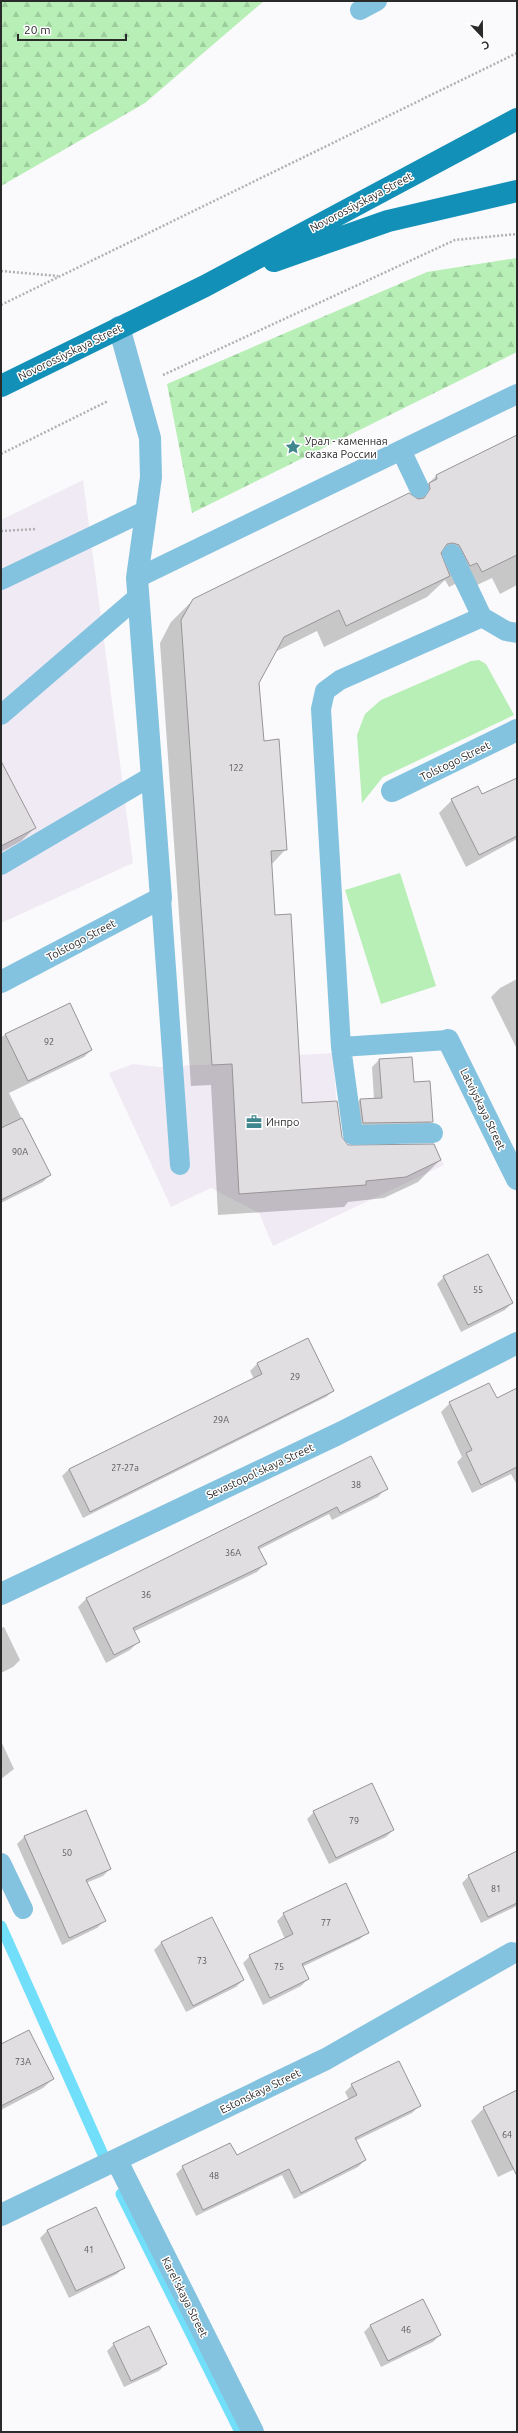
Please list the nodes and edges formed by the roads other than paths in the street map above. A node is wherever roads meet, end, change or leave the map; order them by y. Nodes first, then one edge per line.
1 (517, 119) edge
2 (517, 191) edge
3 (205, 286) junction
4 (119, 328) junction
5 (1, 386) edge
6 (517, 394) edge
7 (401, 450) junction
8 (419, 488) dead end
9 (145, 511) junction
10 (452, 554) dead end
11 (1, 580) edge
12 (138, 587) junction
13 (482, 617) junction
14 (517, 633) edge
15 (1, 716) edge
16 (517, 730) edge
17 (152, 776) junction
18 (392, 791) dead end
19 (1, 866) edge
20 (161, 898) junction
21 (1, 982) edge
22 (448, 1040) joint
23 (341, 1047) junction
24 (434, 1133) dead end
25 (180, 1165) dead end
26 (517, 1179) edge
27 (517, 1342) edge
28 (1, 1594) edge
29 (1, 1862) edge
30 (23, 1909) dead end
31 (512, 1953) dead end
32 (117, 2161) junction
33 (1, 2215) edge
34 (253, 2432) edge

1 - 3 main road, Novorossiyskaya Street
2 - 3 main road, Novorossiyskaya Street
3 - 4 main road, Novorossiyskaya Street
4 - 5 main road, Novorossiyskaya Street
4 - 9 street
6 - 7 lane
7 - 8 lane
7 - 12 lane
9 - 11 lane
9 - 12 street
10 - 13 lane
12 - 15 lane
12 - 17 street
13 - 14 lane
13 - 23 lane
16 - 18 street, Tolstogo Street
17 - 19 lane
17 - 20 street
20 - 21 street, Tolstogo Street
20 - 25 lane
22 - 23 lane
22 - 26 street, Latviyskaya Street
23 - 24 lane
27 - 28 street, Sevastopol'skaya Street
29 - 30 lane
31 - 32 street, Estonskaya Street
32 - 33 street, Estonskaya Street
32 - 34 street, Karel'skaya Street

